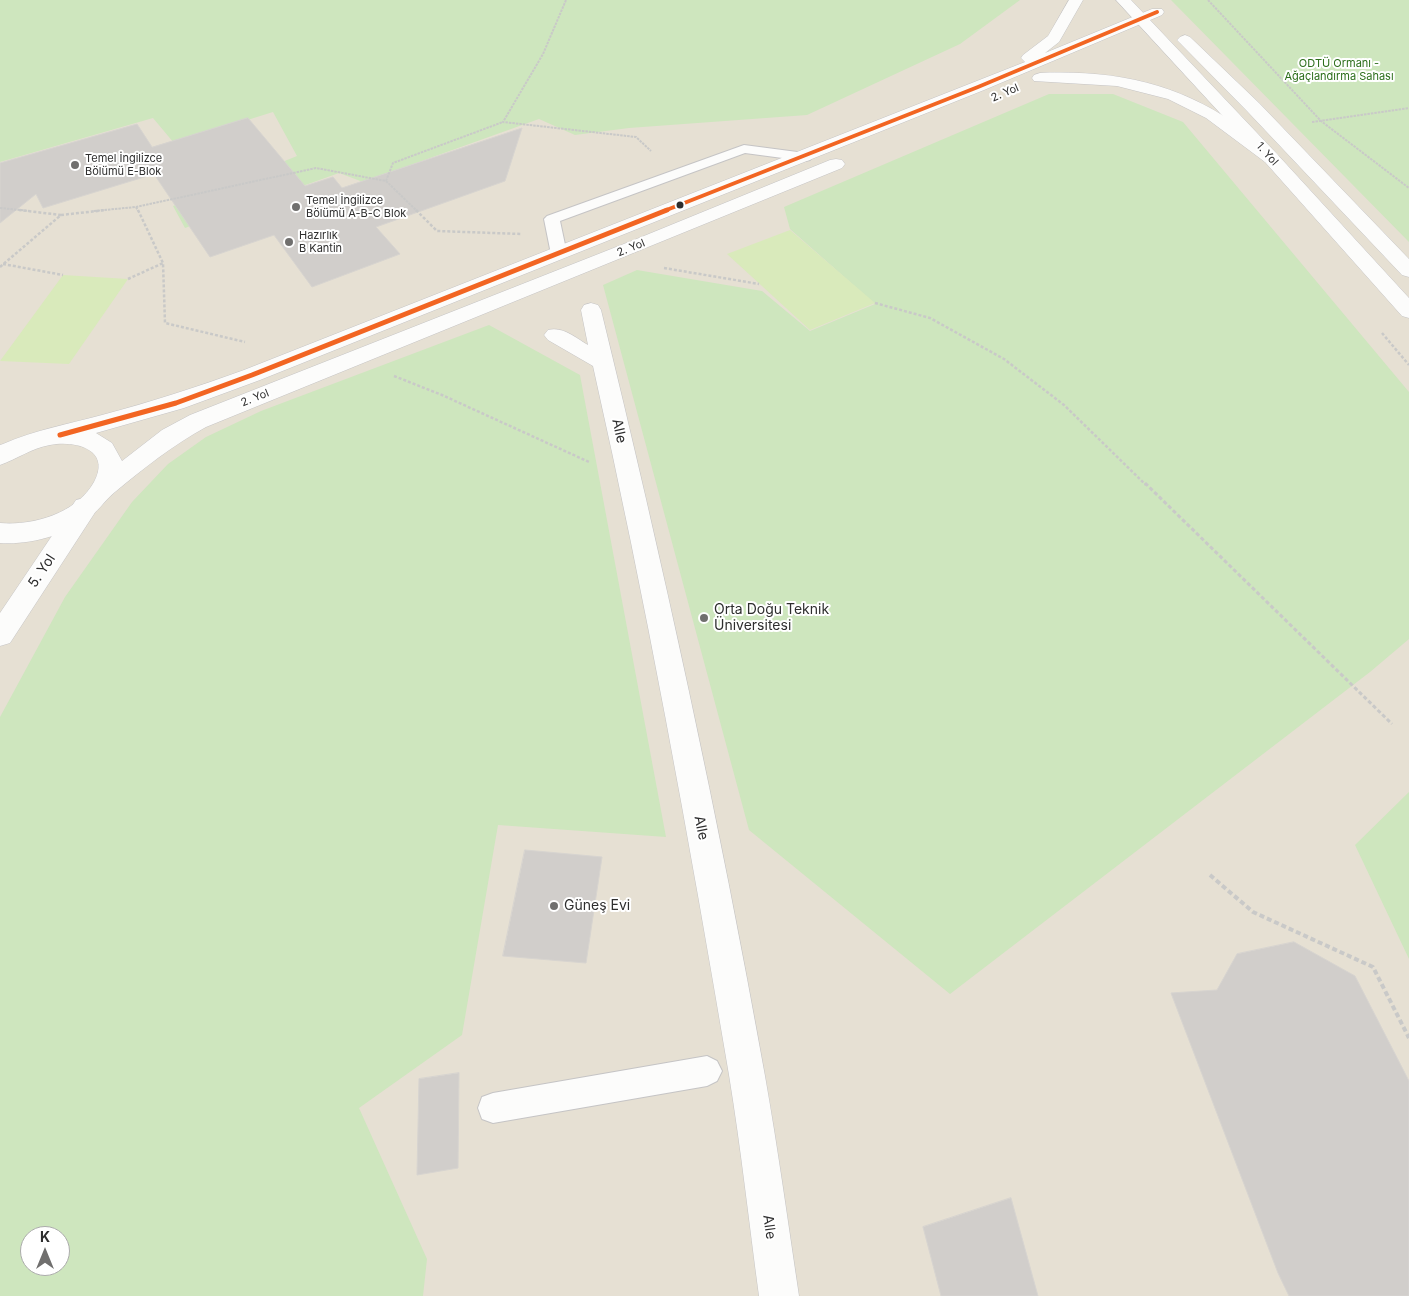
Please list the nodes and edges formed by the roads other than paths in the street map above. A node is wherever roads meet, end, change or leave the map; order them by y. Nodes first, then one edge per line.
1 (1076, 0) edge
2 (1123, 0) edge
3 (1157, 20) edge
4 (1040, 78) junction
5 (978, 87) junction
6 (880, 146) dead end
7 (805, 157) junction
8 (853, 157) dead end
9 (1270, 158) junction
10 (718, 191) junction
11 (735, 206) junction
12 (557, 244) junction
13 (578, 269) junction
14 (1409, 271) edge
15 (1409, 311) edge
16 (588, 318) dead end
17 (555, 336) dead end
18 (604, 363) junction
19 (60, 435) junction
20 (36, 440) junction
21 (0, 441) edge
22 (0, 456) edge
23 (103, 488) junction
24 (85, 507) junction
25 (0, 533) edge
26 (0, 635) edge
27 (707, 1071) dead end
28 (494, 1108) dead end
29 (779, 1296) edge

1 - 5 street
2 - 3 street, 1. Yol
3 - 4 street, 2. Yol
3 - 5 street, 2. Yol
3 - 9 street, 1. Yol
3 - 14 street, 1. Yol
4 - 6 street, 2. Yol
4 - 9 street
5 - 7 street, 2. Yol
7 - 10 street, 2. Yol
7 - 12 lane
8 - 11 street, 2. Yol
9 - 15 street, 1. Yol
10 - 11 street
10 - 12 street, 2. Yol
11 - 13 street, 2. Yol
12 - 13 street
12 - 19 street, 2. Yol
13 - 23 street, 2. Yol
16 - 18 street, Alle
17 - 18 street
18 - 29 street, Alle
19 - 20 street, 2. Yol
19 - 23 street, 2. Yol
20 - 21 street, 2. Yol
20 - 22 street, 2. Yol
23 - 24 street, 2. Yol
24 - 25 street, 2. Yol
24 - 26 street, 5. Yol
27 - 28 lane

